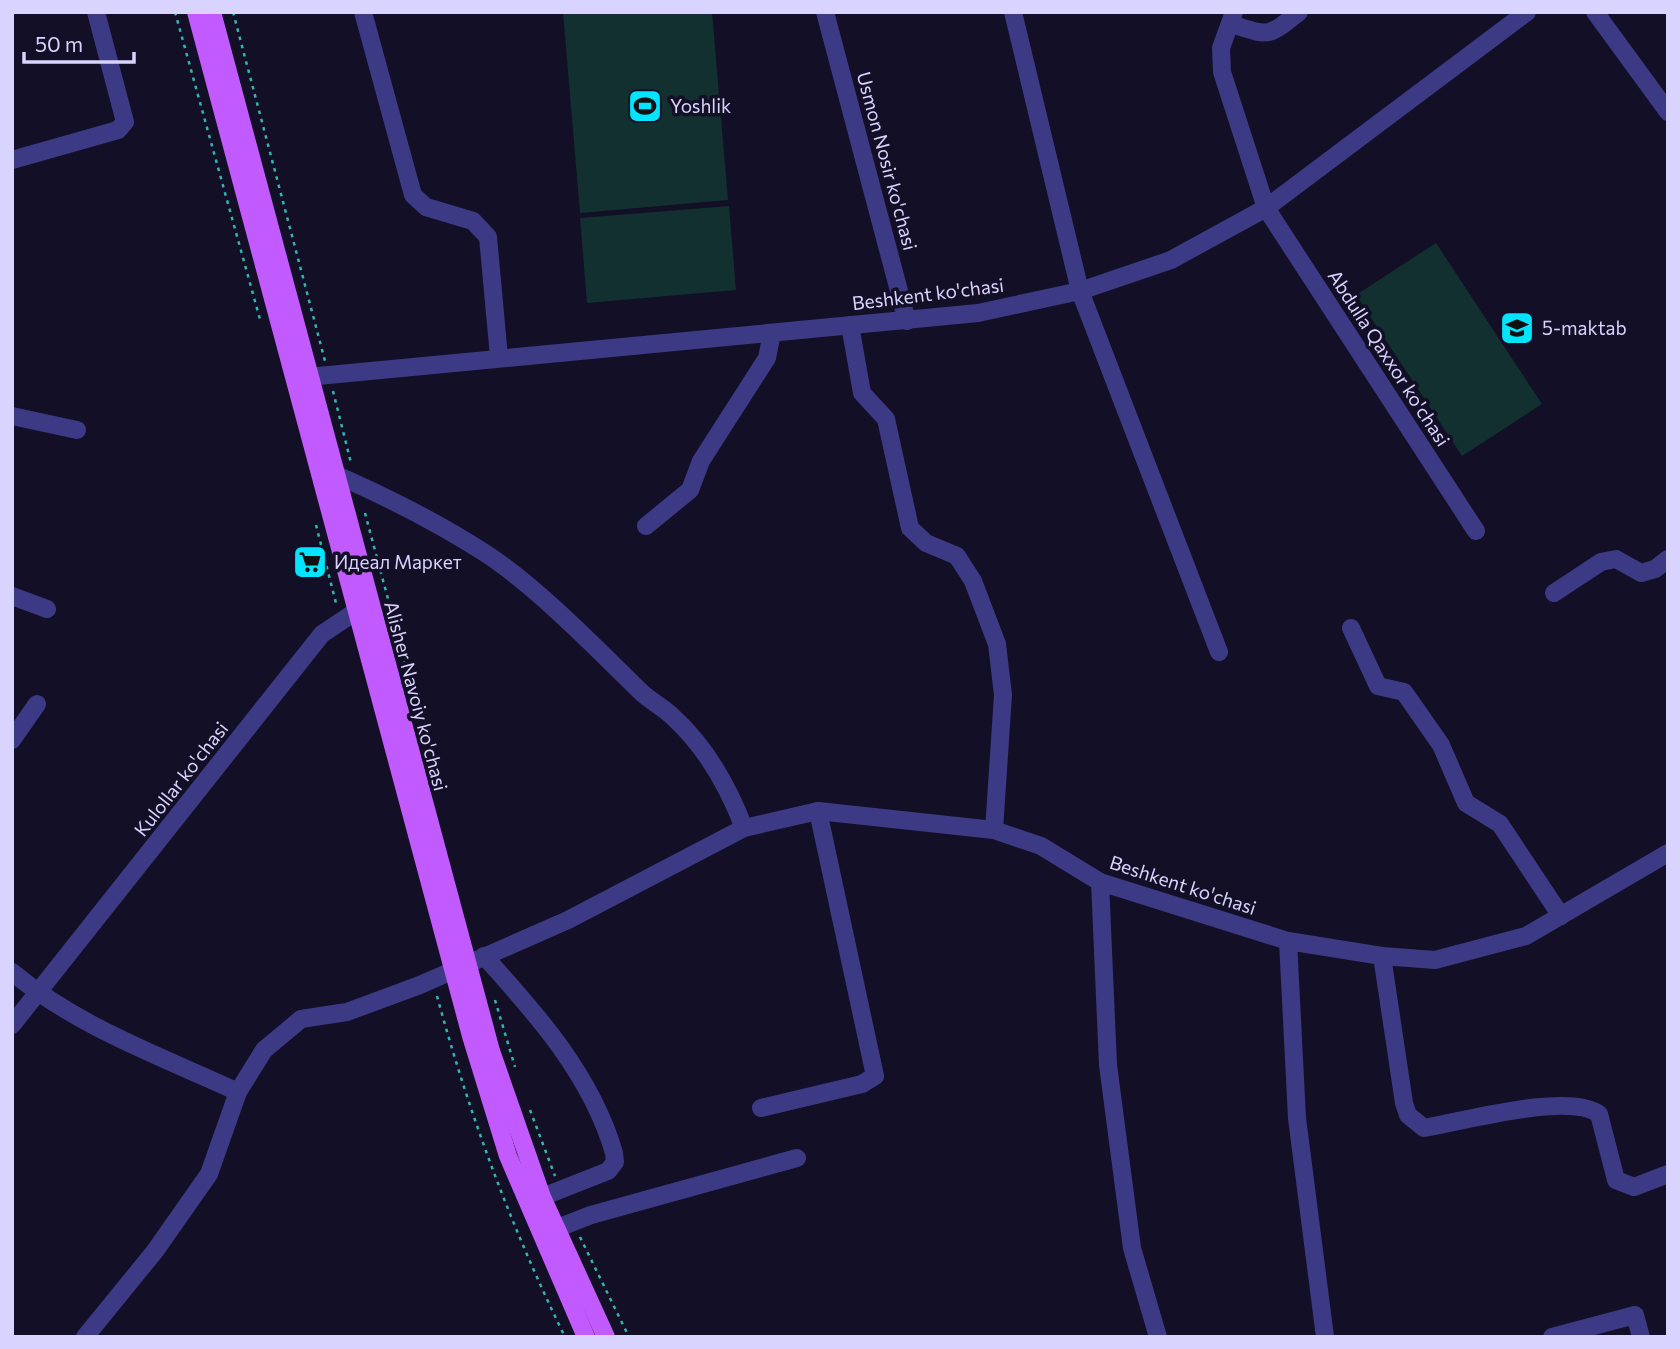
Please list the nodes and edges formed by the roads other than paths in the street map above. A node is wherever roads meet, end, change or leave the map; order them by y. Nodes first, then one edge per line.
1 (96, 12) edge
2 (196, 12) edge
3 (212, 12) edge
4 (363, 12) edge
5 (825, 12) edge
6 (1013, 12) edge
7 (1299, 12) edge
8 (1527, 12) edge
9 (1595, 12) edge
10 (1232, 18) edge
11 (1668, 113) edge
12 (12, 160) edge
13 (1266, 208) junction
14 (1080, 291) junction
15 (907, 321) junction
16 (850, 325) junction
17 (772, 333) junction
18 (499, 357) junction
19 (301, 377) junction
20 (12, 416) edge
21 (76, 430) dead end
22 (317, 467) junction
23 (335, 474) junction
24 (646, 526) dead end
25 (1476, 531) dead end
26 (1668, 559) edge
27 (1553, 593) dead end
28 (12, 596) edge
29 (47, 610) dead end
30 (355, 614) junction
31 (1351, 628) dead end
32 (1219, 652) dead end
33 (37, 704) dead end
34 (12, 740) edge
35 (818, 811) junction
36 (744, 828) junction
37 (994, 830) junction
38 (1668, 853) edge
39 (1100, 882) junction
40 (1561, 916) junction
41 (1288, 941) junction
42 (484, 956) junction
43 (1382, 956) junction
44 (459, 966) junction
45 (12, 972) edge
46 (38, 993) junction
47 (12, 1025) edge
48 (238, 1092) junction
49 (761, 1108) dead end
50 (797, 1158) dead end
51 (1668, 1174) edge
52 (542, 1197) junction
53 (555, 1229) junction
54 (86, 1337) edge
55 (586, 1337) edge
56 (606, 1337) edge
57 (1158, 1337) edge
58 (1325, 1337) edge
59 (1552, 1337) edge
60 (1641, 1337) edge

1 - 12 street
2 - 19 main road, Alisher Navoiy ko'chasi
3 - 19 main road, Alisher Navoiy ko'chasi
4 - 18 street
5 - 15 street, Usmon Nosir ko'chasi
6 - 14 street
7 - 10 street
8 - 13 street, Beshkent ko'chasi
9 - 11 street
10 - 13 street, Abdulla Qaxxor ko'chasi
13 - 14 street, Beshkent ko'chasi
13 - 25 street, Abdulla Qaxxor ko'chasi
14 - 15 street, Beshkent ko'chasi
14 - 32 street
15 - 16 street, Beshkent ko'chasi
16 - 17 street, Beshkent ko'chasi
16 - 37 street
17 - 18 street, Beshkent ko'chasi
17 - 24 street
18 - 19 street, Beshkent ko'chasi
19 - 22 main road, Alisher Navoiy ko'chasi
19 - 23 main road, Alisher Navoiy ko'chasi
20 - 21 street
22 - 23 street
22 - 30 main road, Alisher Navoiy ko'chasi
23 - 30 main road, Alisher Navoiy ko'chasi
23 - 36 street
26 - 27 street
28 - 29 street
30 - 44 main road, Alisher Navoiy ko'chasi
30 - 46 street, Kulollar ko'chasi
31 - 40 street
33 - 34 street
35 - 36 street, Beshkent ko'chasi
35 - 37 street, Beshkent ko'chasi
35 - 49 street
36 - 42 street, Beshkent ko'chasi
37 - 39 street, Beshkent ko'chasi
38 - 40 street, Beshkent ko'chasi
39 - 41 street, Beshkent ko'chasi
39 - 57 street
40 - 43 street, Beshkent ko'chasi
41 - 43 street, Beshkent ko'chasi
41 - 58 street
42 - 44 street, Beshkent ko'chasi
42 - 52 street
43 - 51 street
44 - 48 street
44 - 52 main road, Alisher Navoiy ko'chasi
44 - 55 main road, Alisher Navoiy ko'chasi
45 - 46 street
46 - 47 street, Kulollar ko'chasi
46 - 48 street
48 - 54 street
50 - 53 street
52 - 53 main road, Alisher Navoiy ko'chasi
53 - 56 main road, Alisher Navoiy ko'chasi
59 - 60 street

